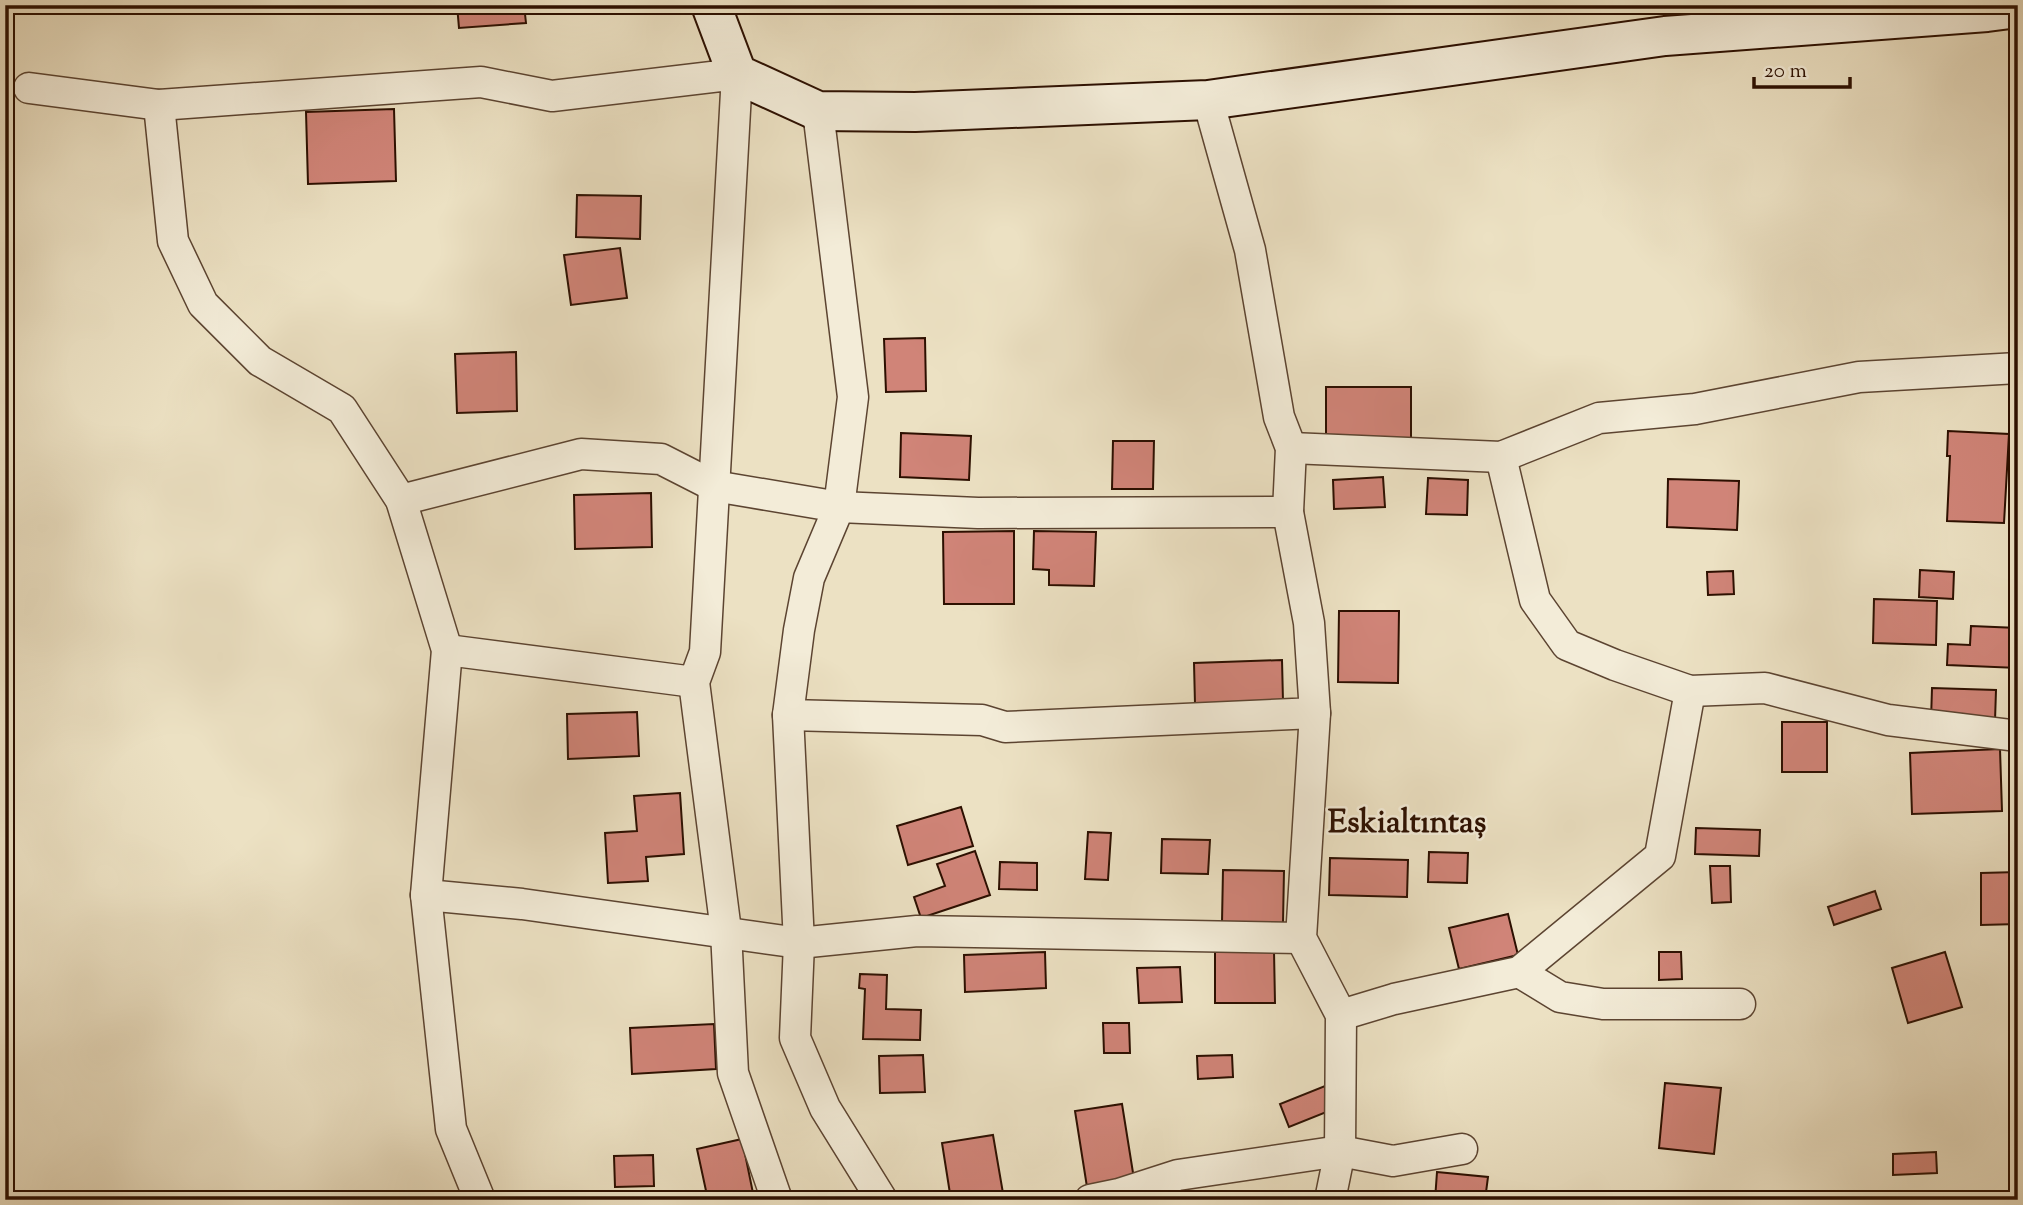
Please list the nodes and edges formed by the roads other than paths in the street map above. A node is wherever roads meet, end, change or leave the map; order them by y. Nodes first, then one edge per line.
1 (712, 5) edge
2 (2018, 8) edge
3 (737, 74) junction
4 (29, 88) dead end
5 (1208, 100) junction
6 (159, 105) junction
7 (818, 111) junction
8 (2018, 368) edge
9 (1290, 448) junction
10 (1501, 457) junction
11 (714, 486) junction
12 (401, 500) junction
13 (839, 507) junction
14 (1288, 512) junction
15 (447, 650) junction
16 (694, 682) junction
17 (1690, 691) junction
18 (1315, 713) junction
19 (788, 715) junction
20 (2018, 736) edge
21 (426, 895) junction
22 (726, 931) junction
23 (1301, 938) junction
24 (799, 943) junction
25 (1519, 972) junction
26 (1740, 1004) dead end
27 (1341, 1015) junction
28 (1462, 1149) dead end
29 (1340, 1151) junction
30 (480, 1200) edge
31 (777, 1200) edge
32 (883, 1200) edge
33 (1090, 1200) edge
34 (1330, 1200) edge

1 - 3 street
2 - 5 street
3 - 6 street
3 - 7 street
3 - 11 street
4 - 6 street
5 - 7 street
5 - 9 street
6 - 12 street
7 - 13 street
8 - 10 street
9 - 10 street
9 - 14 street
10 - 17 street
11 - 12 street
11 - 13 street
11 - 16 street
12 - 15 street
13 - 14 street
13 - 19 street
14 - 18 street
15 - 16 street
15 - 21 street
16 - 22 street
17 - 20 street
17 - 25 street
18 - 19 street
18 - 23 street
19 - 24 street
21 - 22 street
21 - 30 street
22 - 24 street
22 - 31 street
23 - 24 street
23 - 27 street
24 - 32 street
25 - 26 street
25 - 27 street
27 - 29 street
28 - 29 street
29 - 33 street
29 - 34 street

